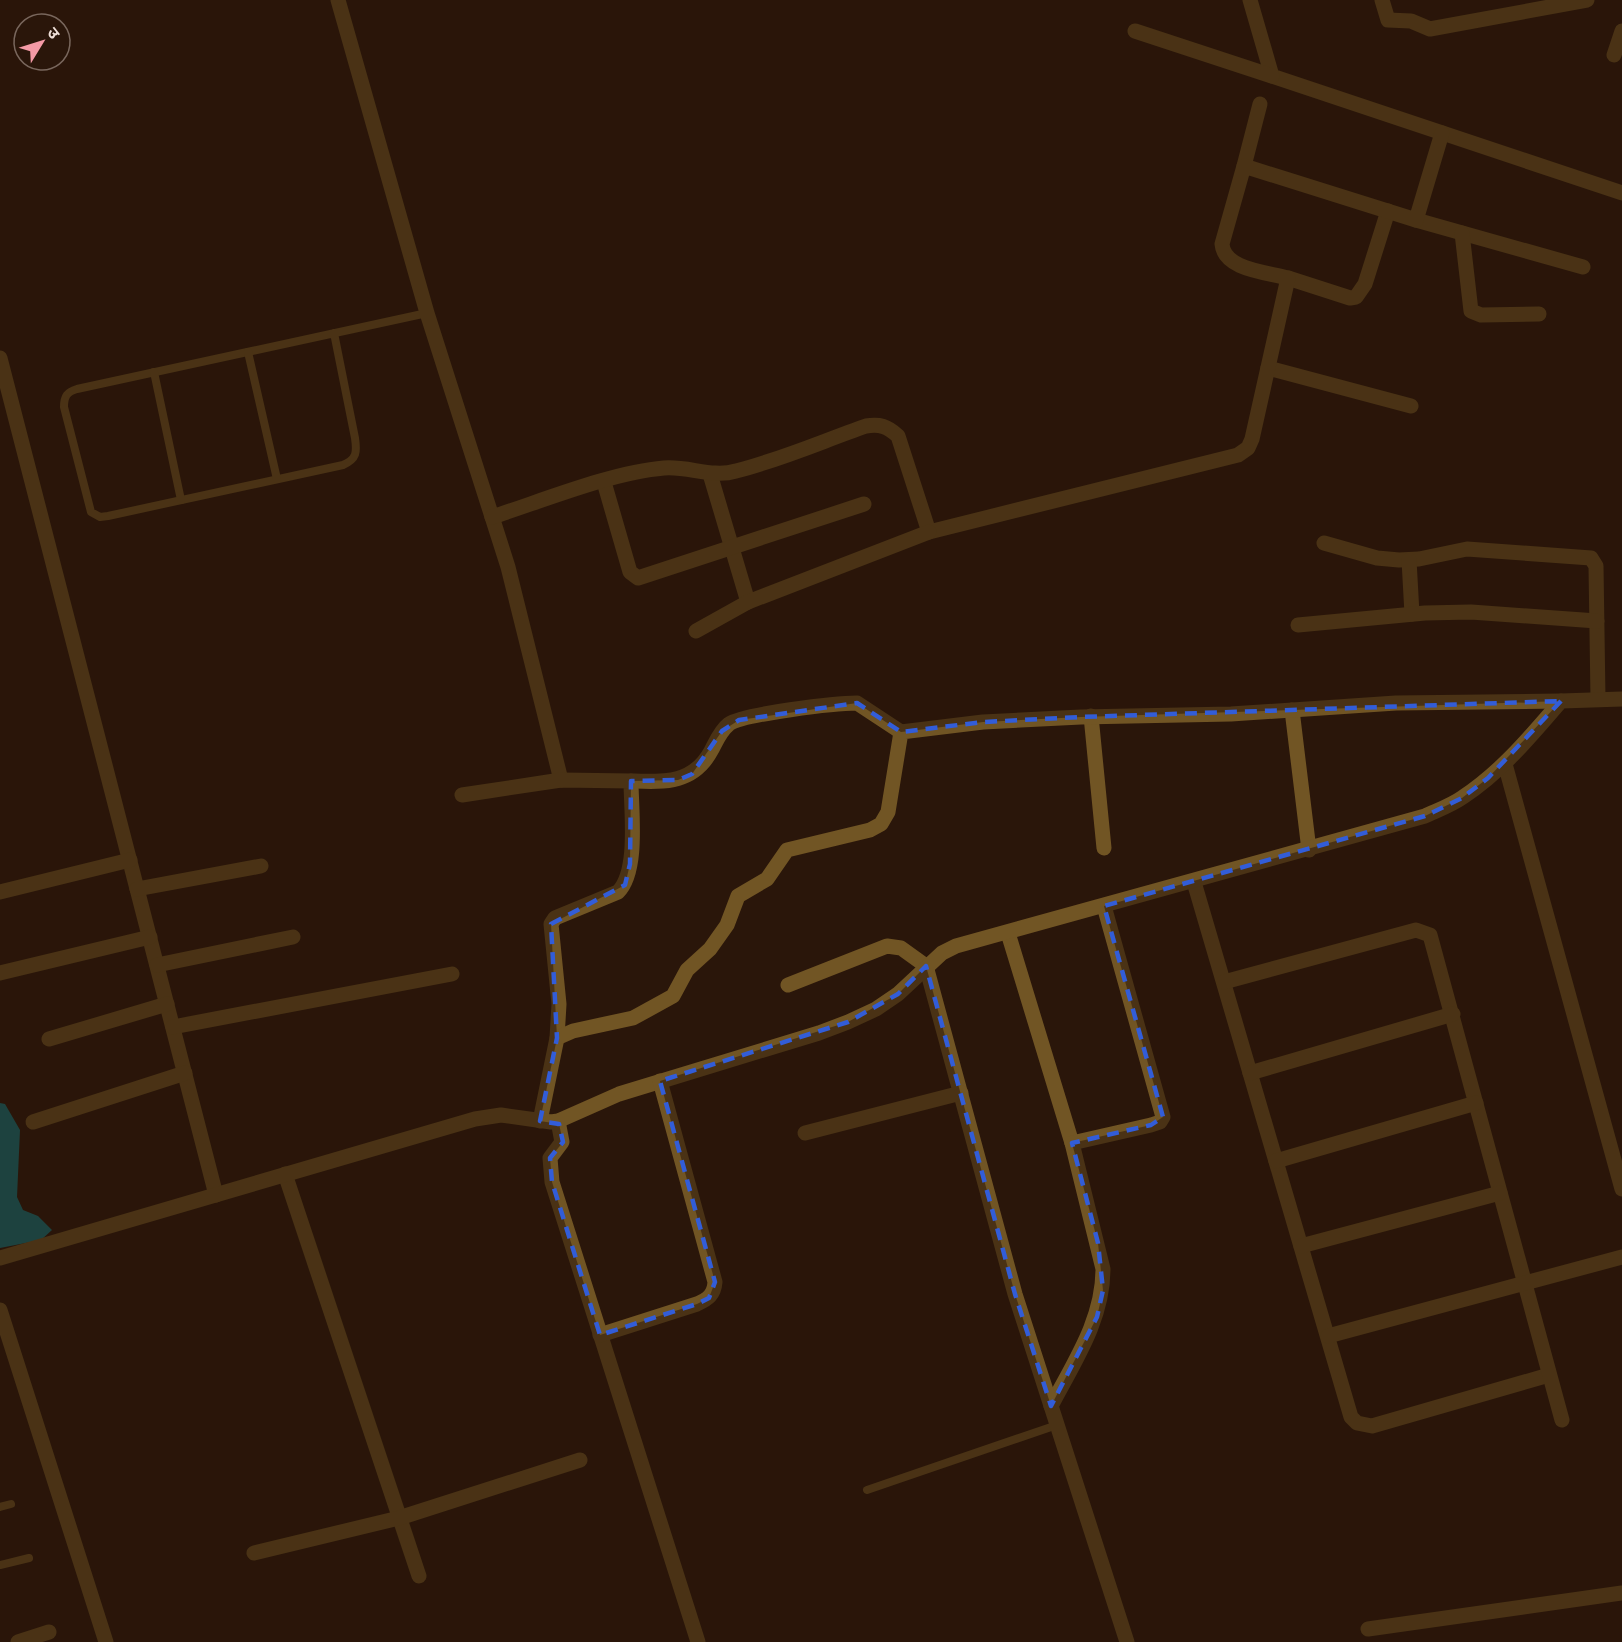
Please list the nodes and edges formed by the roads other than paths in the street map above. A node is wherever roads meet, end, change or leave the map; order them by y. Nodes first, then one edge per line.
1 (338, 0) edge
2 (1250, 0) edge
3 (1382, 0) edge
4 (1583, 0) edge
5 (1135, 31) dead end
6 (1622, 31) edge
7 (1614, 55) dead end
8 (1272, 76) junction
9 (1260, 104) dead end
10 (1442, 133) junction
11 (1244, 166) junction
12 (1622, 193) edge
13 (1388, 211) junction
14 (1416, 220) junction
15 (1462, 233) junction
16 (1583, 267) dead end
17 (1288, 278) junction
18 (427, 313) junction
19 (1539, 314) dead end
20 (334, 333) junction
21 (249, 352) junction
22 (0, 358) edge
23 (1268, 368) junction
24 (154, 372) junction
25 (1411, 406) dead end
26 (710, 474) junction
27 (277, 479) junction
28 (604, 482) junction
29 (181, 500) junction
30 (864, 504) dead end
31 (492, 517) junction
32 (929, 532) junction
33 (1324, 543) dead end
34 (731, 547) junction
35 (1409, 560) junction
36 (748, 602) junction
37 (1412, 614) junction
38 (1597, 621) junction
39 (1298, 625) dead end
40 (696, 631) dead end
41 (1598, 699) junction
42 (1622, 699) edge
43 (1561, 701) junction
44 (1292, 710) junction
45 (1092, 716) junction
46 (901, 732) junction
47 (1505, 764) junction
48 (561, 780) junction
49 (631, 781) junction
50 (462, 795) dead end
51 (1104, 848) dead end
52 (1309, 850) junction
53 (130, 860) junction
54 (261, 866) dead end
55 (1194, 882) junction
56 (137, 889) junction
57 (0, 892) edge
58 (1104, 906) junction
59 (1008, 933) junction
60 (150, 937) junction
61 (293, 937) dead end
62 (157, 965) junction
63 (926, 966) junction
64 (0, 973) edge
65 (453, 975) dead end
66 (1224, 982) junction
67 (788, 985) dead end
68 (167, 1004) junction
69 (1453, 1014) junction
70 (173, 1027) junction
71 (557, 1038) junction
72 (49, 1039) dead end
73 (185, 1073) junction
74 (1250, 1073) junction
75 (660, 1081) junction
76 (961, 1093) junction
77 (1476, 1103) junction
78 (540, 1121) junction
79 (558, 1121) junction
80 (33, 1122) dead end
81 (805, 1133) dead end
82 (1072, 1143) junction
83 (1276, 1161) junction
84 (285, 1174) junction
85 (1622, 1190) edge
86 (1500, 1193) junction
87 (216, 1195) junction
88 (1301, 1246) junction
89 (1622, 1257) edge
90 (0, 1258) edge
91 (1523, 1284) junction
92 (0, 1310) edge
93 (600, 1335) junction
94 (1328, 1336) junction
95 (1549, 1375) junction
96 (1051, 1406) junction
97 (1562, 1420) dead end
98 (1057, 1425) junction
99 (580, 1460) dead end
100 (867, 1491) dead end
101 (11, 1504) dead end
102 (0, 1507) edge
103 (399, 1518) junction
104 (255, 1552) dead end
105 (29, 1558) dead end
106 (0, 1565) edge
107 (419, 1576) dead end
108 (1622, 1593) edge
109 (1368, 1629) dead end
110 (50, 1632) dead end
111 (18, 1642) edge
112 (106, 1642) edge
113 (698, 1642) edge
114 (1127, 1642) edge

1 - 18 street
2 - 8 street
3 - 4 street
5 - 8 street
6 - 7 street
8 - 10 street
9 - 11 street
10 - 12 street
10 - 14 street
11 - 13 street
11 - 17 street
13 - 14 street
13 - 17 street
14 - 15 street
15 - 16 street
15 - 19 street
17 - 23 street
18 - 20 lane
18 - 31 street
20 - 21 lane
20 - 27 lane
21 - 24 lane
21 - 27 lane
22 - 53 street
23 - 25 street
23 - 32 street
24 - 29 lane
24 - 29 lane
26 - 28 street
26 - 32 street
26 - 34 street
27 - 29 lane
28 - 31 street
28 - 34 street
30 - 34 street
31 - 48 street
32 - 36 street
33 - 35 street
34 - 36 street
35 - 37 street
35 - 38 street
36 - 40 street
37 - 38 street
37 - 39 street
38 - 41 street
41 - 42 street
41 - 43 street
43 - 44 street
43 - 47 street
44 - 45 street
44 - 52 street
45 - 46 street
45 - 51 street
46 - 49 street
46 - 71 street
47 - 52 street
47 - 85 street
48 - 49 street
48 - 50 street
49 - 71 street
52 - 55 street
53 - 56 street
53 - 57 street
54 - 56 street
55 - 58 street
55 - 66 street
56 - 60 street
58 - 59 street
58 - 82 street
59 - 63 street
59 - 82 street
60 - 62 street
60 - 64 street
61 - 62 street
62 - 68 street
63 - 67 street
63 - 75 street
63 - 76 street
65 - 70 street
66 - 69 street
66 - 74 street
68 - 70 street
68 - 72 street
69 - 74 street
69 - 77 street
70 - 73 street
71 - 78 street
73 - 80 street
73 - 87 street
74 - 83 street
75 - 79 street
75 - 93 street
76 - 81 street
76 - 96 street
77 - 83 street
77 - 86 street
78 - 79 street
78 - 84 street
79 - 93 street
82 - 96 street
83 - 88 street
84 - 87 street
84 - 103 street
86 - 88 street
86 - 91 street
87 - 90 street
88 - 94 street
89 - 91 street
91 - 94 street
91 - 95 street
92 - 112 street
93 - 113 street
94 - 95 street
95 - 97 street
96 - 98 street
98 - 100 lane
98 - 114 street
99 - 103 street
101 - 102 lane
103 - 104 street
103 - 107 street
105 - 106 lane
108 - 109 street
110 - 111 street

